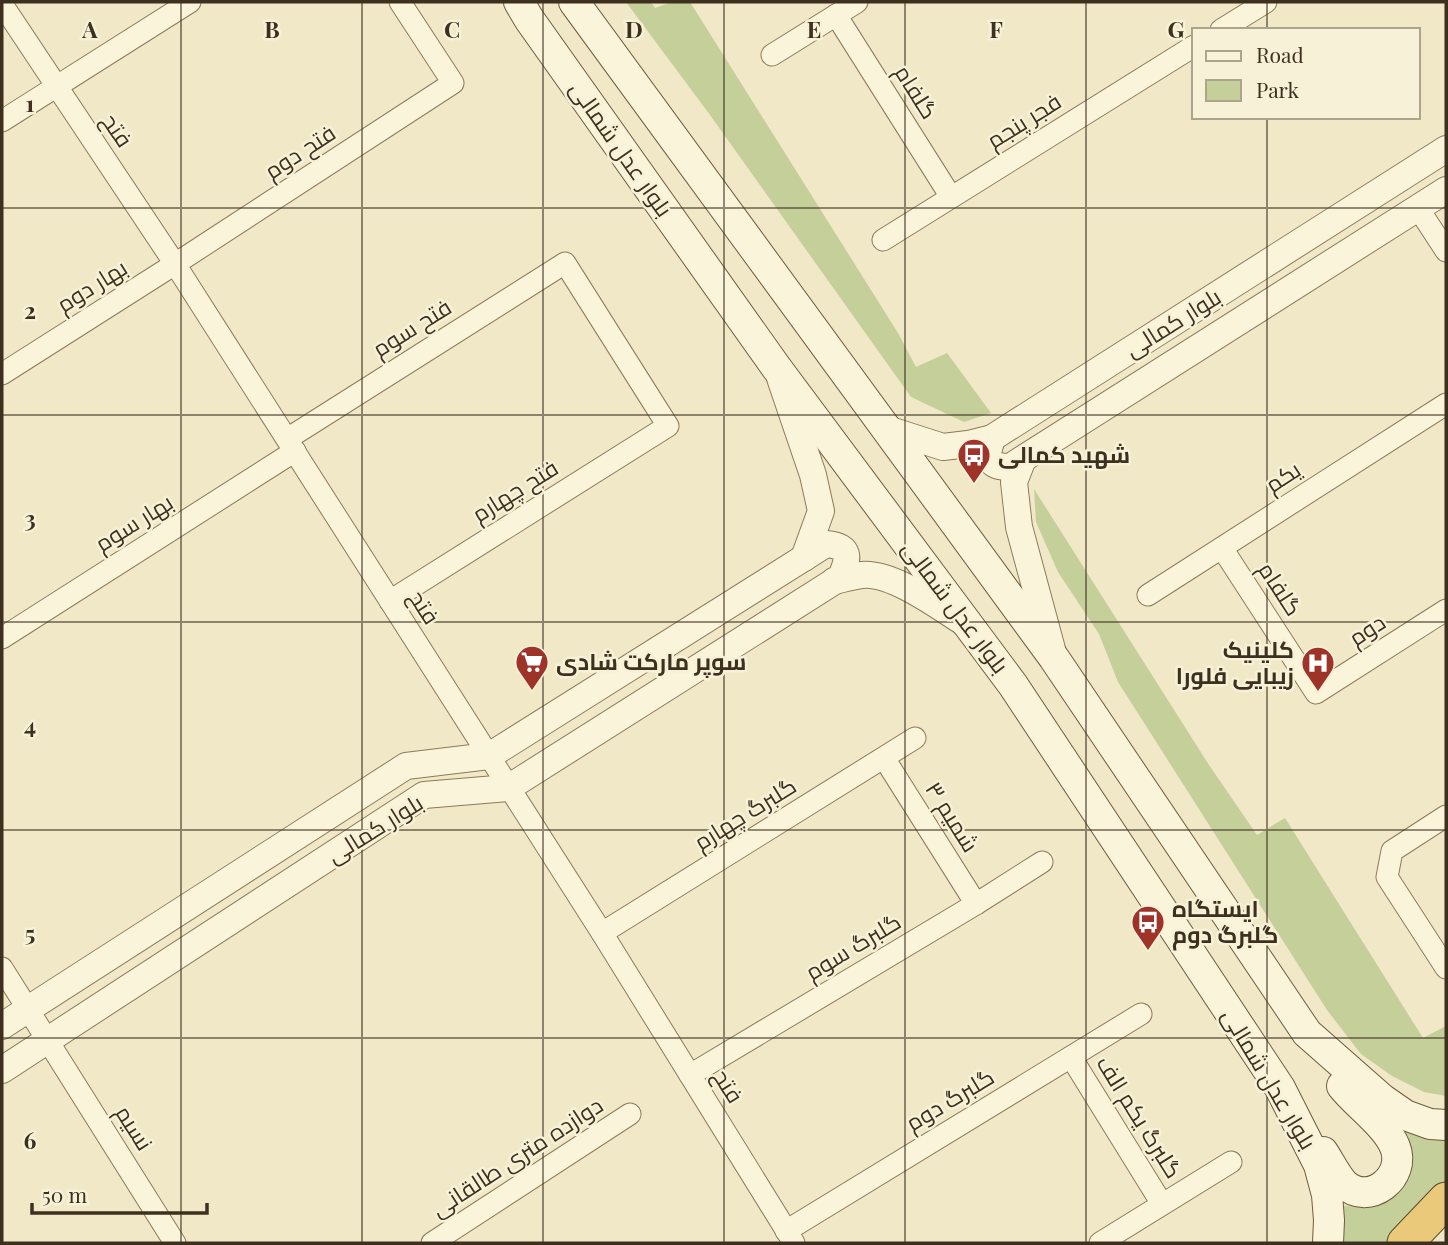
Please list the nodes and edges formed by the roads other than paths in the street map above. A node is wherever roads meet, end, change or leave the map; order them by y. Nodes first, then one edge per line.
1 (190, 2) edge
2 (400, 2) edge
3 (519, 2) edge
4 (574, 2) edge
5 (857, 2) edge
6 (1266, 2) edge
7 (2, 5) edge
8 (836, 15) junction
9 (1224, 28) edge
10 (1192, 47) edge
11 (772, 55) dead end
12 (55, 86) junction
13 (2, 121) edge
14 (1446, 149) edge
15 (1446, 190) edge
16 (951, 197) junction
17 (1418, 208) junction
18 (883, 240) dead end
19 (1446, 251) edge
20 (175, 264) junction
21 (776, 367) junction
22 (2, 374) edge
23 (1446, 404) edge
24 (668, 426) joint
25 (887, 429) junction
26 (992, 438) junction
27 (291, 445) junction
28 (1017, 463) junction
29 (1222, 548) junction
30 (804, 558) junction
31 (837, 579) junction
32 (1148, 595) dead end
33 (390, 601) junction
34 (1446, 610) edge
35 (970, 626) junction
36 (2, 638) edge
37 (1054, 658) junction
38 (1316, 694) joint
39 (915, 738) dead end
40 (489, 757) junction
41 (884, 758) junction
42 (508, 788) junction
43 (1446, 816) edge
44 (1042, 862) dead end
45 (976, 904) junction
46 (602, 933) junction
47 (2, 968) edge
48 (1446, 968) edge
49 (28, 1009) junction
50 (1141, 1014) dead end
51 (2, 1026) edge
52 (1307, 1032) junction
53 (48, 1040) junction
54 (1071, 1057) junction
55 (2, 1070) edge
56 (690, 1074) junction
57 (1280, 1088) junction
58 (630, 1114) dead end
59 (1446, 1125) edge
60 (1231, 1162) dead end
61 (1446, 1200) edge
62 (1162, 1204) junction
63 (790, 1237) edge
64 (175, 1243) edge
65 (432, 1243) edge
66 (1100, 1243) edge
67 (1328, 1243) edge
68 (1405, 1243) edge

1 - 12 street
2 - 20 street, فتح دوم
3 - 21 main road, بلوار عدل شمالی
4 - 25 main road, بلوار عدل شمالی
5 - 8 street
6 - 9 street
7 - 12 street, فتح
8 - 11 street
8 - 16 street, گلفام
10 - 16 street, فجر پنجم
12 - 13 street
12 - 20 street, فتح
14 - 26 street, بلوار کمالی
15 - 17 street, بلوار کمالی
16 - 18 street, فجر پنجم
17 - 19 street
17 - 28 street, بلوار کمالی
20 - 22 street, بهار دوم
20 - 27 street, فتح
21 - 30 street
21 - 35 main road, بلوار عدل شمالی
23 - 29 street, یکم
24 - 27 street, فتح سوم
24 - 33 street, فتح چهارم
25 - 26 street, بلوار کمالی
25 - 37 main road, بلوار عدل شمالی
26 - 28 street
27 - 33 street, فتح
27 - 36 street, بهار سوم
28 - 37 street
29 - 32 street, یکم
29 - 38 street, گلفام
30 - 31 street, بلوار کمالی
30 - 40 street, بلوار کمالی
31 - 35 street, بلوار کمالی
31 - 42 street, بلوار کمالی
33 - 40 street, فتح
34 - 38 street, دوم
35 - 57 main road, بلوار عدل شمالی
37 - 52 main road, بلوار عدل شمالی
39 - 41 street, گلبرگ چهارم
40 - 42 street, فتح
40 - 49 street, بلوار کمالی
41 - 45 street, شمیم ۳
41 - 46 street, گلبرگ چهارم
42 - 46 street, فتح
42 - 53 street, بلوار کمالی
43 - 48 street
44 - 45 street, گلبرگ سوم
45 - 56 street, گلبرگ سوم
46 - 56 street, فتح
47 - 49 street, نسیم
49 - 51 street, بلوار کمالی
49 - 53 street, نسیم
50 - 54 street, گلبرگ دوم
52 - 57 main road
52 - 59 main road, بلوار عدل شمالی
53 - 55 street, بلوار کمالی
53 - 64 street, نسیم
54 - 62 street, گلبرگ یکم الف
54 - 63 street, گلبرگ دوم
56 - 63 street, فتح
57 - 67 main road, بلوار عدل شمالی
58 - 65 street, دوازده متری طالقانی
60 - 62 street
61 - 68 highway
62 - 66 street

